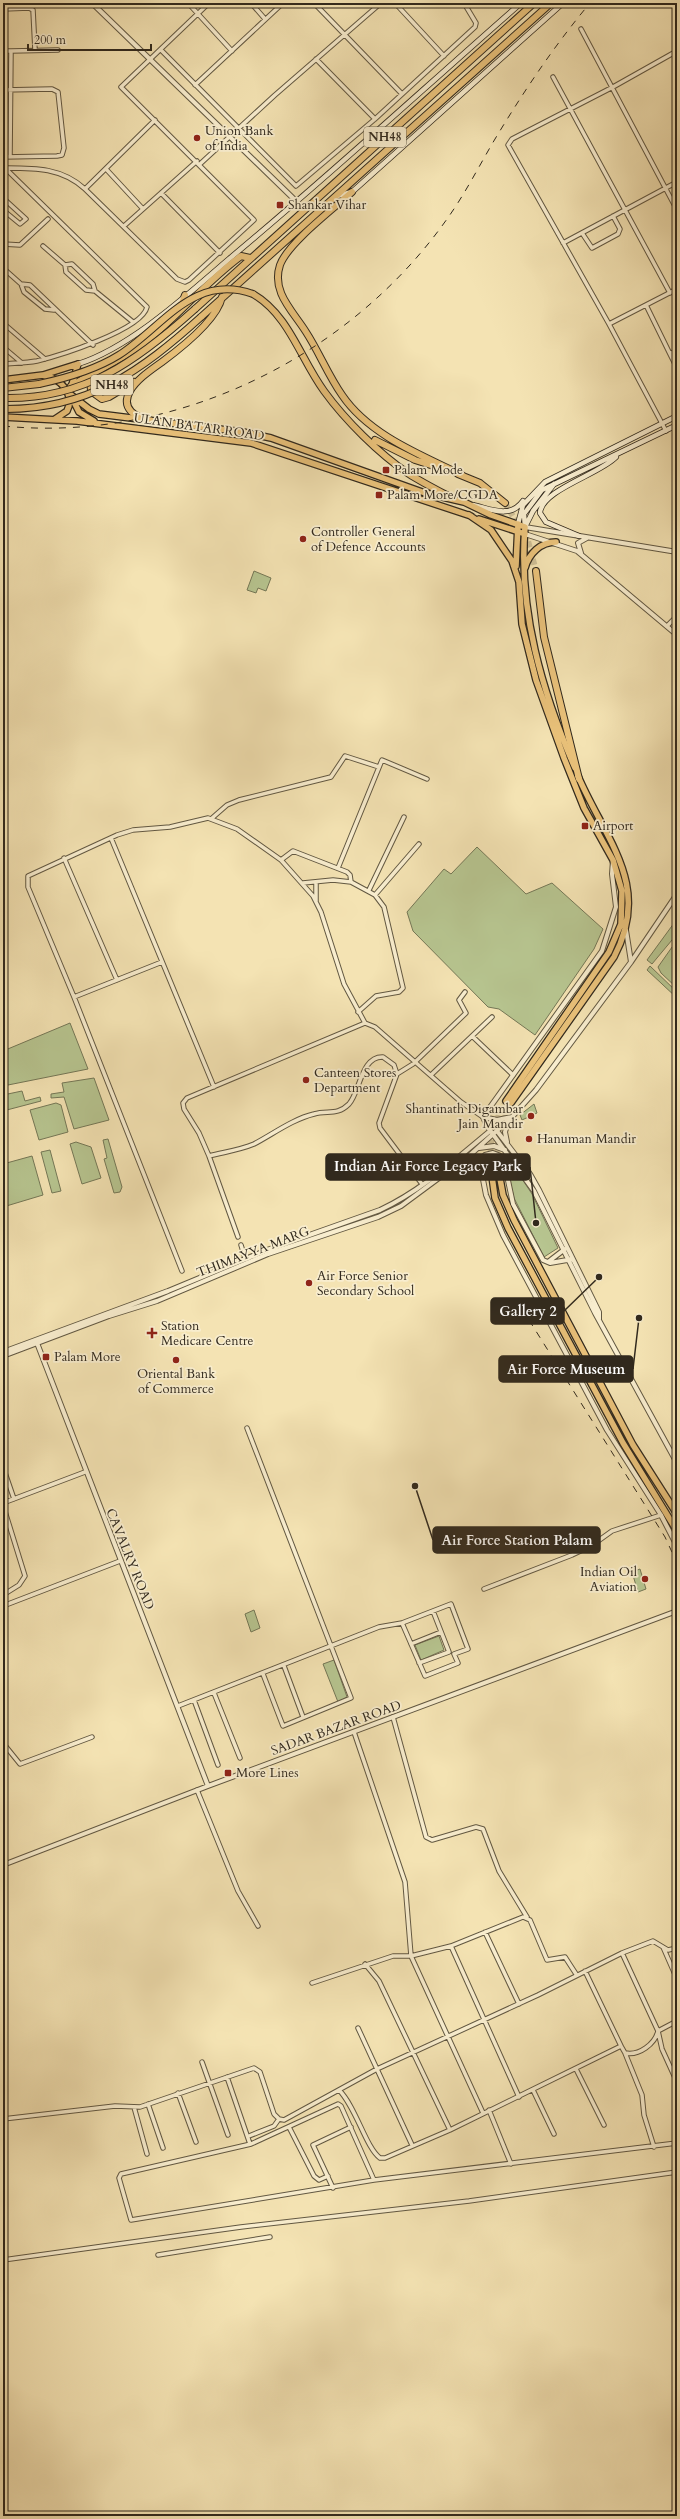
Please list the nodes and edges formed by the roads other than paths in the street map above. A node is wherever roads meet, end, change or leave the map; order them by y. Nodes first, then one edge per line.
1 (92, 3) edge
2 (188, 3) edge
3 (209, 3) edge
4 (251, 3) edge
5 (283, 3) edge
6 (314, 3) edge
7 (381, 3) edge
8 (395, 3) edge
9 (464, 3) edge
10 (521, 3) edge
11 (534, 3) edge
12 (551, 3) edge
13 (563, 3) edge
14 (514, 5) edge
15 (3, 9) edge
16 (198, 14) junction
17 (266, 19) junction
18 (581, 29) dead end
19 (344, 35) junction
20 (35, 50) junction
21 (58, 50) dead end
22 (161, 50) junction
23 (3, 51) edge
24 (11, 51) junction
25 (232, 51) junction
26 (677, 51) edge
27 (444, 56) junction
28 (152, 59) junction
29 (316, 59) junction
30 (553, 76) dead end
31 (195, 85) junction
32 (613, 87) junction
33 (9, 89) junction
34 (3, 90) edge
35 (402, 94) junction
36 (571, 109) junction
37 (375, 119) junction
38 (155, 120) junction
39 (239, 128) junction
40 (230, 136) junction
41 (3, 157) edge
42 (10, 157) junction
43 (197, 161) junction
44 (200, 164) junction
45 (4, 168) edge
46 (106, 169) junction
47 (677, 182) edge
48 (85, 188) junction
49 (666, 188) junction
50 (352, 192) junction
51 (161, 193) junction
52 (336, 196) junction
53 (3, 198) edge
54 (297, 202) junction
55 (143, 209) junction
56 (3, 210) edge
57 (625, 210) junction
58 (677, 210) edge
59 (613, 216) junction
60 (48, 219) dead end
61 (124, 226) junction
62 (582, 233) junction
63 (563, 243) junction
64 (3, 244) edge
65 (43, 246) dead end
66 (220, 253) junction
67 (250, 258) junction
68 (65, 265) junction
69 (3, 268) edge
70 (21, 284) junction
71 (95, 290) junction
72 (677, 290) edge
73 (670, 293) junction
74 (185, 295) junction
75 (222, 298) junction
76 (646, 305) junction
77 (54, 310) junction
78 (178, 314) junction
79 (133, 322) junction
80 (3, 323) edge
81 (609, 324) junction
82 (93, 345) junction
83 (3, 347) edge
84 (677, 350) edge
85 (670, 354) junction
86 (45, 359) junction
87 (22, 362) junction
88 (3, 364) edge
89 (78, 364) junction
90 (677, 368) edge
91 (99, 370) junction
92 (43, 375) junction
93 (144, 376) junction
94 (3, 380) edge
95 (71, 386) junction
96 (3, 388) edge
97 (71, 395) junction
98 (3, 398) edge
99 (3, 409) edge
100 (677, 416) edge
101 (3, 417) edge
102 (52, 420) junction
103 (152, 421) junction
104 (662, 424) junction
105 (106, 425) junction
106 (677, 425) edge
107 (360, 431) junction
108 (666, 431) junction
109 (617, 456) junction
110 (462, 475) junction
111 (544, 482) junction
112 (454, 499) junction
113 (464, 502) junction
114 (505, 503) tunnel mouth
115 (469, 516) junction
116 (518, 524) junction
117 (526, 527) junction
118 (516, 532) junction
119 (525, 534) junction
120 (579, 536) junction
121 (589, 538) junction
122 (556, 542) junction
123 (677, 552) edge
124 (584, 556) junction
125 (536, 571) tunnel mouth
126 (516, 573) junction
127 (524, 574) junction
128 (677, 616) edge
129 (667, 626) junction
130 (677, 635) edge
131 (379, 767) junction
132 (426, 779) dead end
133 (579, 779) junction
134 (404, 817) dead end
135 (211, 819) junction
136 (111, 838) junction
137 (419, 844) dead end
138 (64, 858) junction
139 (281, 860) junction
140 (613, 860) junction
141 (338, 868) junction
142 (316, 882) junction
143 (352, 882) junction
144 (303, 883) junction
145 (369, 890) junction
146 (677, 894) edge
147 (375, 895) junction
148 (316, 902) junction
149 (626, 930) junction
150 (162, 962) junction
151 (631, 962) junction
152 (117, 980) junction
153 (465, 992) dead end
154 (74, 997) junction
155 (358, 1012) junction
156 (492, 1017) dead end
157 (365, 1023) junction
158 (472, 1036) junction
159 (416, 1062) junction
160 (397, 1074) junction
161 (431, 1075) junction
162 (513, 1075) junction
163 (214, 1087) junction
164 (483, 1117) junction
165 (512, 1117) junction
166 (485, 1123) junction
167 (493, 1132) junction
168 (483, 1137) junction
169 (477, 1149) junction
170 (509, 1150) junction
171 (209, 1156) junction
172 (490, 1162) tunnel mouth
173 (497, 1162) tunnel mouth
174 (422, 1184) junction
175 (238, 1237) dead end
176 (241, 1245) dead end
177 (565, 1249) junction
178 (245, 1258) junction
179 (571, 1260) junction
180 (548, 1262) junction
181 (182, 1271) dead end
182 (59, 1330) junction
183 (61, 1334) junction
184 (36, 1341) junction
185 (3, 1352) edge
186 (3, 1356) edge
187 (578, 1359) junction
188 (572, 1363) junction
189 (247, 1428) dead end
190 (677, 1463) edge
191 (3, 1467) edge
192 (85, 1472) junction
193 (14, 1499) junction
194 (3, 1504) edge
195 (677, 1514) edge
196 (661, 1515) junction
197 (677, 1530) edge
198 (677, 1546) edge
199 (120, 1561) junction
200 (484, 1589) dead end
201 (3, 1595) edge
202 (3, 1606) edge
203 (433, 1611) junction
204 (677, 1611) edge
205 (402, 1623) junction
206 (441, 1632) junction
207 (411, 1644) junction
208 (332, 1647) junction
209 (449, 1652) junction
210 (454, 1654) junction
211 (419, 1663) junction
212 (284, 1666) junction
213 (263, 1674) junction
214 (214, 1693) junction
215 (194, 1700) junction
216 (178, 1706) junction
217 (303, 1717) junction
218 (393, 1717) junction
219 (354, 1732) junction
220 (92, 1737) dead end
221 (3, 1743) edge
222 (240, 1758) dead end
223 (218, 1765) dead end
224 (208, 1786) junction
225 (197, 1790) junction
226 (3, 1865) edge
227 (527, 1917) junction
228 (258, 1926) dead end
229 (485, 1932) junction
230 (451, 1946) junction
231 (662, 1947) junction
232 (677, 1948) edge
233 (622, 1953) junction
234 (411, 1956) junction
235 (364, 1964) junction
236 (585, 1971) junction
237 (576, 1974) junction
238 (677, 1979) edge
239 (312, 1983) dead end
240 (519, 2004) junction
241 (484, 2020) junction
242 (677, 2022) edge
243 (358, 2028) dead end
244 (658, 2031) junction
245 (448, 2037) junction
246 (621, 2046) junction
247 (413, 2053) junction
248 (625, 2053) junction
249 (202, 2062) dead end
250 (376, 2069) junction
251 (576, 2069) junction
252 (227, 2077) junction
253 (209, 2082) junction
254 (677, 2082) edge
255 (339, 2090) junction
256 (533, 2090) junction
257 (178, 2094) junction
258 (519, 2097) junction
259 (148, 2104) junction
260 (134, 2107) junction
261 (489, 2110) junction
262 (483, 2113) junction
263 (3, 2119) edge
264 (279, 2120) junction
265 (604, 2125) dead end
266 (288, 2127) junction
267 (350, 2127) junction
268 (450, 2130) junction
269 (554, 2134) dead end
270 (228, 2135) dead end
271 (249, 2136) junction
272 (196, 2142) dead end
273 (677, 2143) edge
274 (250, 2144) junction
275 (412, 2145) junction
276 (654, 2147) junction
277 (163, 2148) dead end
278 (147, 2154) dead end
279 (511, 2164) junction
280 (677, 2172) edge
281 (328, 2176) junction
282 (374, 2180) junction
283 (333, 2188) junction
284 (270, 2237) dead end
285 (158, 2255) dead end
286 (3, 2260) edge

1 - 28 street
2 - 16 street
3 - 16 street
4 - 17 street
5 - 17 street
6 - 19 street
7 - 19 street
8 - 27 street
9 - 27 street
10 - 14 main road
11 - 67 highway, NH48
12 - 52 highway, NH48
13 - 50 main road
14 - 54 main road
15 - 20 street
16 - 22 street
16 - 25 street
17 - 25 street
18 - 32 street
19 - 29 street
19 - 35 street
20 - 21 street
20 - 24 street
22 - 28 street
22 - 31 street
23 - 24 street
24 - 33 street
25 - 31 street
26 - 32 street
27 - 35 street
28 - 38 street
28 - 40 street
29 - 37 street
29 - 39 street
30 - 36 street
31 - 39 street
32 - 36 street
32 - 49 street
33 - 34 street
33 - 42 street
33 - 42 street
35 - 37 street
36 - 57 street
36 - 63 street
37 - 39 street
38 - 43 street
38 - 46 street
39 - 40 street
40 - 44 street
40 - 54 street
41 - 42 street
43 - 44 street
43 - 51 street
44 - 66 street
45 - 48 street
45 - 79 street
46 - 48 street
46 - 55 street
47 - 49 street
48 - 61 street
49 - 57 street
49 - 58 street
50 - 52 main road
50 - 110 highway
51 - 55 street
51 - 66 street
52 - 75 highway, NH48
53 - 56 street
54 - 74 main road
55 - 61 street
57 - 59 street
57 - 73 street
59 - 62 street
59 - 62 street
60 - 64 street
61 - 66 street
62 - 63 street
63 - 81 street
65 - 68 street
67 - 78 highway
67 - 98 highway, NH48, bridge
68 - 71 street
68 - 71 street
69 - 70 street
70 - 77 street
70 - 77 street
71 - 79 street
72 - 73 street
73 - 76 street
74 - 78 highway
74 - 89 main road
75 - 93 highway
75 - 99 highway, NH48, bridge
76 - 81 street
76 - 85 street
77 - 82 street
78 - 91 highway
79 - 82 street
80 - 86 street
81 - 104 street
82 - 86 street
83 - 87 street
84 - 85 street
85 - 90 street
86 - 87 street
87 - 88 street
89 - 92 main road
89 - 95 main road
91 - 93 highway
91 - 95 highway
92 - 94 main road
92 - 102 main road
93 - 103 highway
95 - 97 main road
96 - 107 highway, bridge
97 - 103 main road, ULAN BATAR ROAD
97 - 105 main road
100 - 104 main road
101 - 102 main road
102 - 105 main road
103 - 112 main road, ULAN BATAR ROAD
104 - 108 street
104 - 111 main road
105 - 115 main road, ULAN BATAR ROAD
106 - 108 main road
107 - 110 highway
107 - 112 highway
108 - 109 main road
109 - 117 main road
109 - 120 main road
110 - 114 highway
111 - 113 main road
111 - 116 main road
112 - 113 main road, ULAN BATAR ROAD
113 - 116 main road, ULAN BATAR ROAD
115 - 118 main road, ULAN BATAR ROAD
115 - 126 main road
116 - 117 main road, ULAN BATAR ROAD
116 - 118 main road
117 - 119 main road
117 - 120 street
118 - 119 main road, ULAN BATAR ROAD
118 - 126 main road
119 - 122 street
119 - 127 main road
120 - 121 street
121 - 123 street
121 - 124 street
122 - 124 street
122 - 127 main road
124 - 129 street
125 - 133 highway
126 - 140 main road
127 - 133 main road
128 - 129 street
129 - 130 street
131 - 132 street
131 - 135 street
131 - 141 street
133 - 149 main road
134 - 145 street
135 - 136 street
135 - 139 street
136 - 138 street
136 - 150 street
137 - 147 street
138 - 152 street
138 - 154 street
139 - 141 street
139 - 144 street
140 - 149 main road
140 - 162 street
141 - 143 street
142 - 143 street
142 - 144 street
142 - 148 street
143 - 145 street
144 - 148 street
145 - 147 street
146 - 151 street
147 - 155 street
148 - 155 street
149 - 151 street
150 - 152 street
150 - 163 street
151 - 165 street
152 - 154 street
153 - 159 street
154 - 181 street
155 - 157 street
156 - 158 street
157 - 159 street
157 - 163 street
158 - 161 street
158 - 162 street
159 - 160 street
159 - 161 street
160 - 171 street
160 - 174 street
161 - 164 street
162 - 164 street
163 - 171 street
164 - 165 street
164 - 166 street
165 - 167 street
165 - 170 street
166 - 167 street
166 - 168 street
167 - 168 street, THIMAYYA MARG
167 - 169 street, THIMAYYA MARG
167 - 170 street
168 - 174 street, THIMAYYA MARG
169 - 170 street
169 - 183 street, THIMAYYA MARG
170 - 177 street
171 - 175 street
172 - 187 main road
173 - 195 main road
174 - 178 street, THIMAYYA MARG
176 - 178 street
177 - 179 street
177 - 180 street
178 - 182 street, THIMAYYA MARG
179 - 180 street
179 - 190 street
180 - 188 street
182 - 183 street
182 - 184 street, THIMAYYA MARG
183 - 184 street, THIMAYYA MARG
184 - 185 street, THIMAYYA MARG
184 - 186 street, THIMAYYA MARG
184 - 192 street, CAVALRY ROAD
187 - 188 main road
187 - 197 main road
188 - 196 street
189 - 208 street
191 - 193 street
192 - 193 street
192 - 199 street, CAVALRY ROAD
193 - 194 street
194 - 201 street
196 - 198 street
196 - 200 street
199 - 202 street
199 - 216 street, CAVALRY ROAD
203 - 205 street
203 - 206 street
203 - 210 street
204 - 218 street, SADAR BAZAR ROAD
205 - 207 street
205 - 208 street
206 - 207 street
206 - 209 street
207 - 211 street
208 - 212 street
208 - 217 street
209 - 210 street
209 - 211 street
210 - 211 street
212 - 213 street
212 - 217 street
213 - 214 street
213 - 217 street
214 - 215 street
214 - 222 street
215 - 216 street
215 - 223 street
216 - 224 street, CAVALRY ROAD
218 - 219 street, SADAR BAZAR ROAD
218 - 227 street
219 - 224 street, SADAR BAZAR ROAD
219 - 234 street
220 - 221 street
224 - 225 street, SADAR BAZAR ROAD
225 - 226 street, SADAR BAZAR ROAD
225 - 228 street
227 - 229 street
227 - 237 street
229 - 230 street
229 - 240 street
230 - 234 street
230 - 241 street
231 - 232 street
231 - 233 street
231 - 238 street
233 - 236 street
233 - 244 street
234 - 235 street
234 - 245 street
235 - 239 street
235 - 247 street
236 - 237 street
236 - 246 street
237 - 240 street
240 - 241 street
241 - 245 street
241 - 258 street
242 - 244 street
243 - 250 street
244 - 248 street
244 - 254 street
245 - 247 street
245 - 262 street
246 - 248 street
246 - 251 street
247 - 250 street
247 - 268 street
248 - 276 street
249 - 253 street
250 - 255 street
250 - 275 street
251 - 256 street
251 - 265 street
252 - 253 street
252 - 264 street
252 - 271 street
253 - 257 street
253 - 270 street
255 - 264 street
255 - 275 street
256 - 258 street
256 - 269 street
257 - 259 street
257 - 272 street
258 - 261 street
259 - 260 street
259 - 277 street
260 - 263 street
260 - 278 street
261 - 262 street
261 - 279 street
262 - 268 street
264 - 271 street
266 - 267 street
266 - 274 street
266 - 281 street
267 - 281 street
267 - 282 street
268 - 275 street
271 - 274 street
273 - 276 street
274 - 283 street
276 - 279 street
279 - 282 street
280 - 286 street
281 - 283 street
282 - 283 street
284 - 285 street

